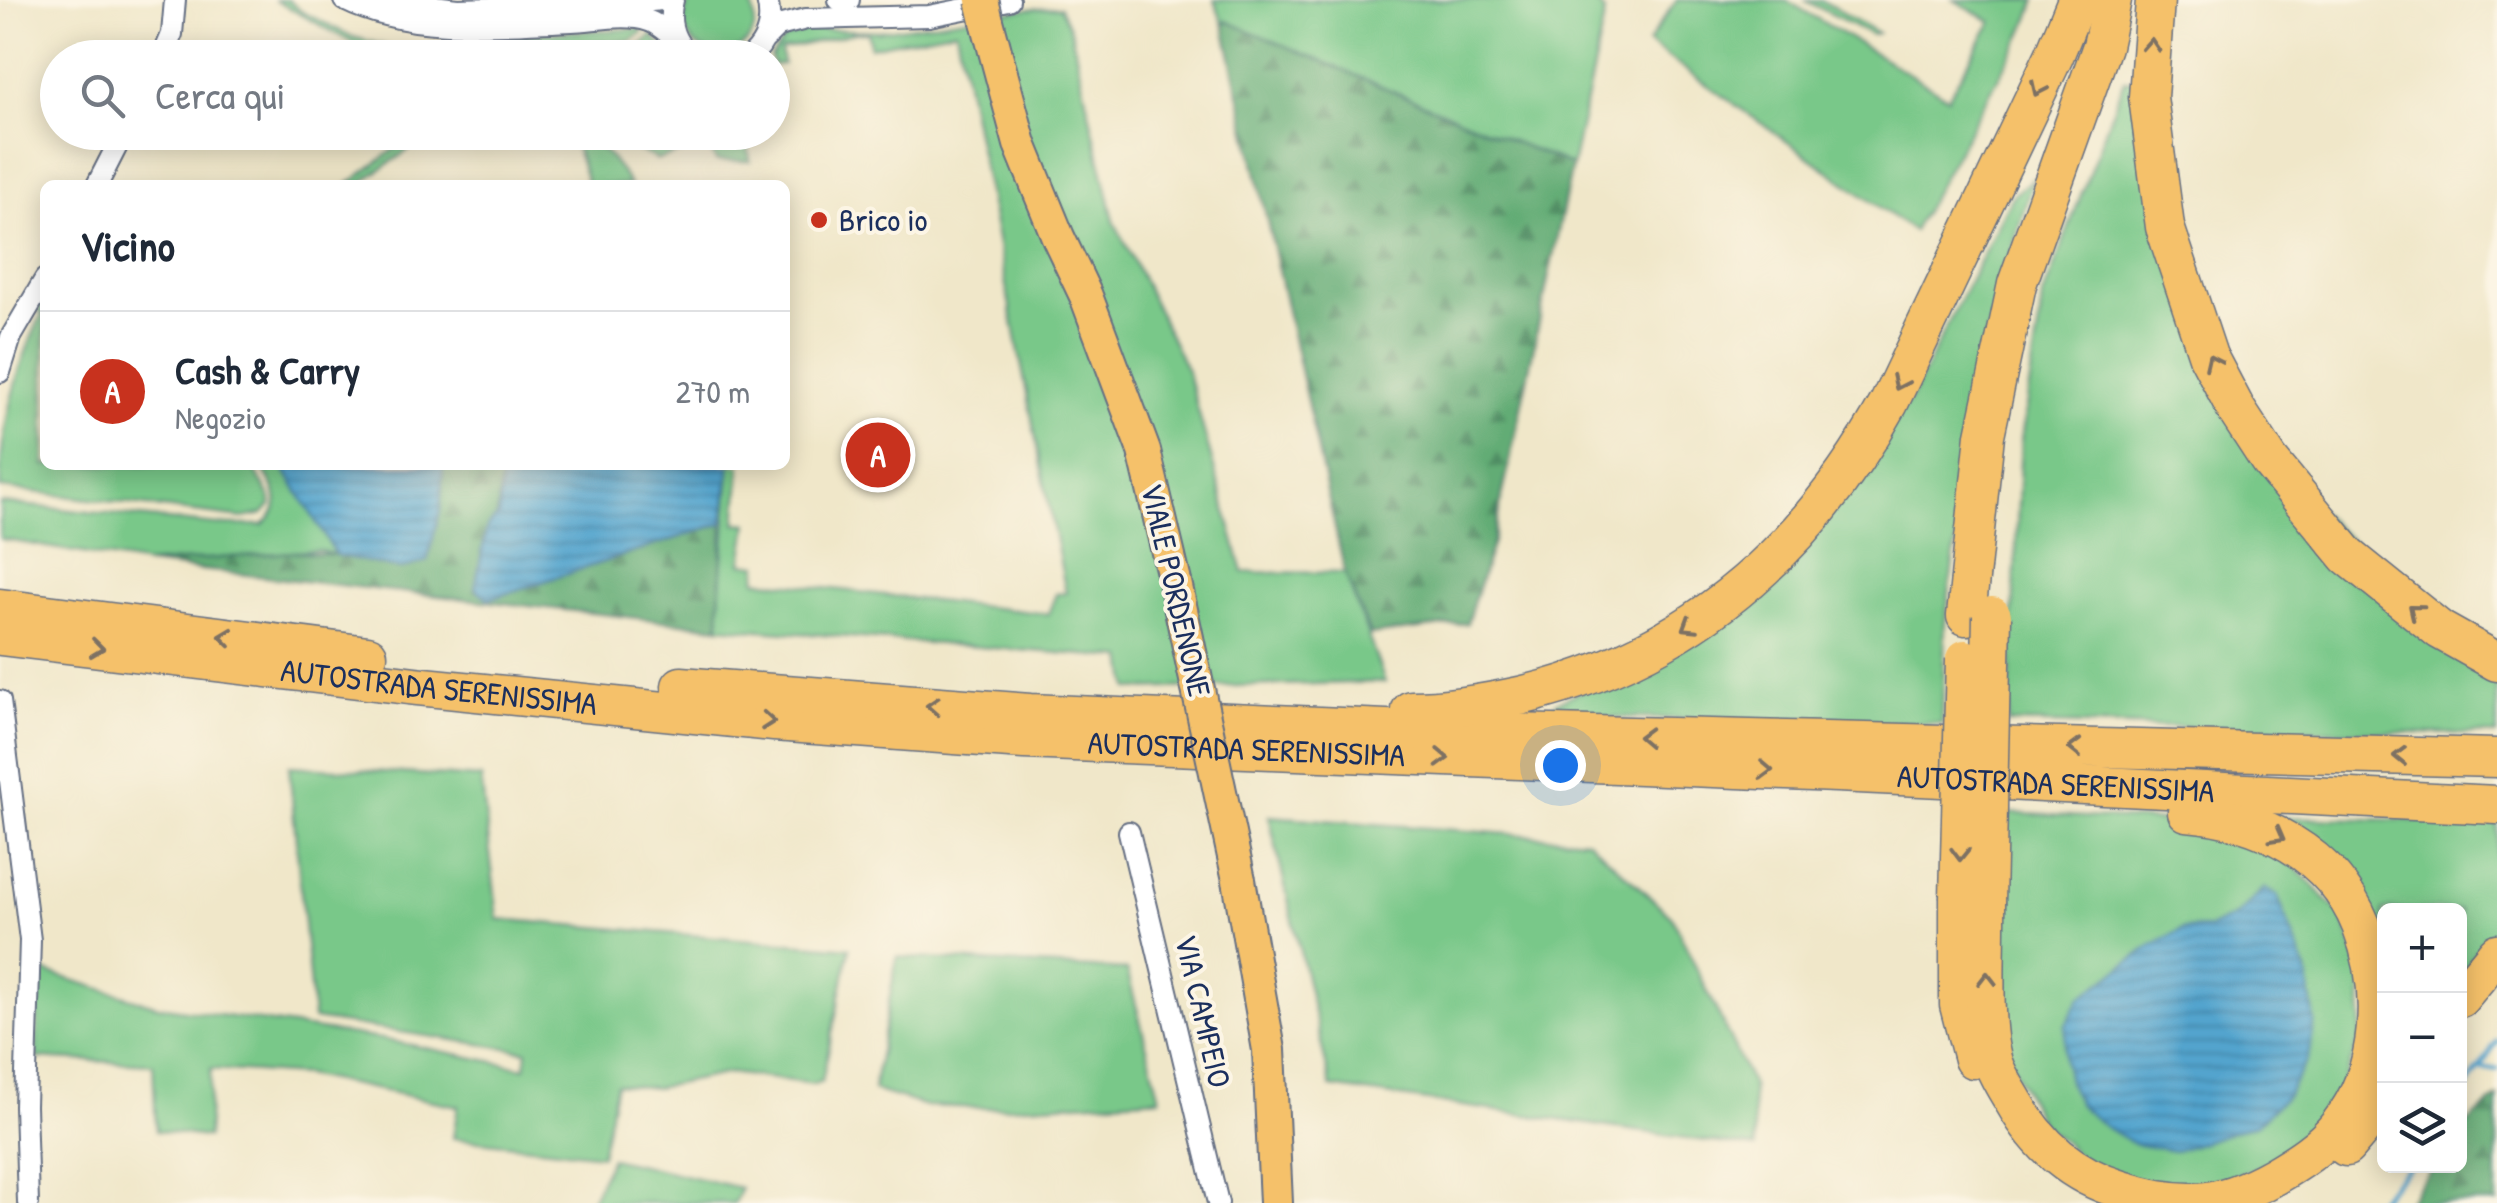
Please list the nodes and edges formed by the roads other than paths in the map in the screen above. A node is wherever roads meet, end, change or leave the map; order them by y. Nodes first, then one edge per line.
1 (174, 0) edge
2 (344, 0) edge
3 (382, 0) edge
4 (661, 0) edge
5 (673, 0) edge
6 (767, 0) edge
7 (838, 0) edge
8 (849, 0) edge
9 (2077, 0) edge
10 (2112, 0) edge
11 (2130, 0) edge
12 (2155, 0) edge
13 (993, 7) edge
14 (675, 38) joint
15 (766, 38) joint
16 (170, 40) edge
17 (115, 150) edge
18 (100, 180) edge
19 (40, 288) edge
20 (0, 372) edge
21 (0, 608) edge
22 (1979, 616) junction
23 (0, 636) edge
24 (2497, 662) edge
25 (0, 701) edge
26 (1030, 713) junction
27 (2497, 758) edge
28 (1837, 773) junction
29 (2497, 805) edge
30 (1129, 832) dead end
31 (1973, 901) junction
32 (2497, 952) edge
33 (2464, 993) edge
34 (2377, 1110) edge
35 (28, 1203) edge
36 (1218, 1203) edge
37 (1276, 1203) edge
38 (2097, 1203) edge
39 (2262, 1203) edge

1 - 16 street
2 - 14 street
3 - 4 street
5 - 14 street
6 - 15 street
7 - 8 street
9 -> 26 highway
10 - 22 highway
11 - 22 highway
24 -> 12 highway
13 - 15 street
13 - 37 main road, VIALE PORDENONE, bridge
17 - 18 street
19 - 20 street
26 -> 21 highway, AUTOSTRADA SERENISSIMA
22 - 31 highway, bridge
23 -> 28 highway, AUTOSTRADA SERENISSIMA
25 - 35 street
27 -> 26 highway, AUTOSTRADA SERENISSIMA
28 - 29 highway, AUTOSTRADA SERENISSIMA
28 -> 31 highway
30 - 36 street, VIA CAMPEIO
31 - 38 highway
32 - 33 highway
34 - 39 highway

